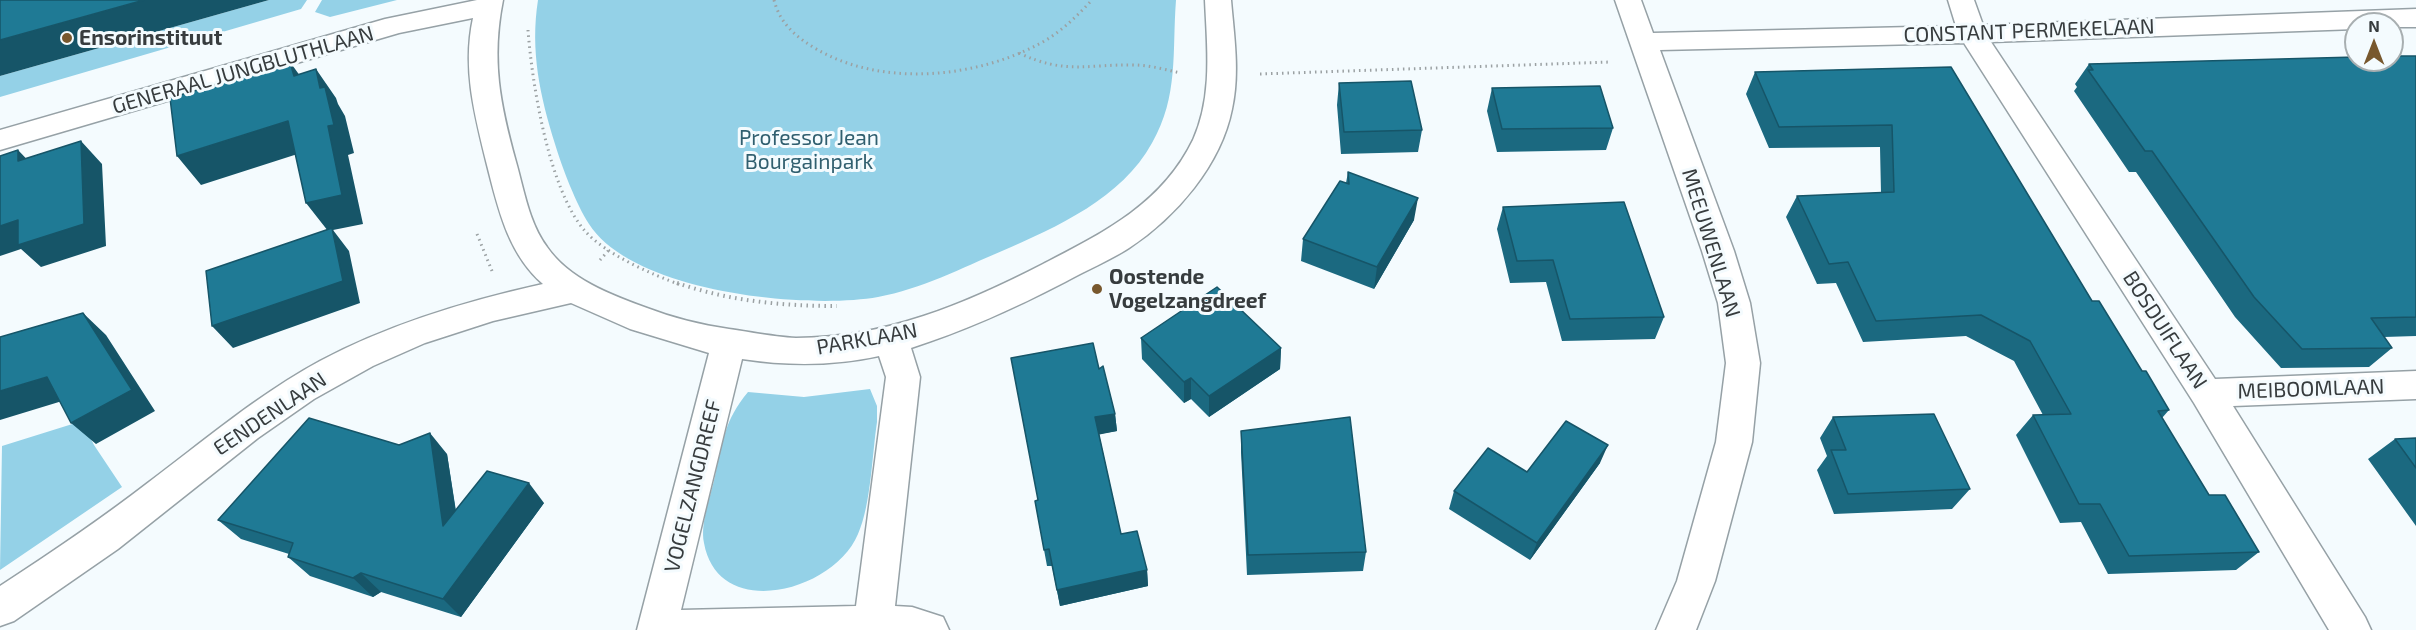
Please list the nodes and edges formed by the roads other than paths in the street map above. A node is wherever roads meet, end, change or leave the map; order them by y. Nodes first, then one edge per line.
1 (1218, 0) edge
2 (1628, 0) edge
3 (1961, 0) edge
4 (489, 4) edge
5 (2416, 18) edge
6 (1972, 34) junction
7 (1646, 51) junction
8 (0, 140) edge
9 (574, 290) junction
10 (891, 339) junction
11 (729, 342) junction
12 (2416, 385) edge
13 (2206, 393) junction
14 (0, 608) edge
15 (874, 627) edge
16 (657, 629) edge
17 (929, 630) edge
18 (1676, 630) edge
19 (2351, 630) edge

1 - 10 street, PARKLAAN
2 - 7 street, MEEUWENLAAN
3 - 6 street, BOSDUIFLAAN
4 - 8 street, GENERAAL JUNGBLUTHLAAN
4 - 9 street, PARKLAAN
5 - 6 street, CONSTANT PERMEKELAAN
6 - 7 street, CONSTANT PERMEKELAAN
6 - 13 street, BOSDUIFLAAN
7 - 18 street, MEEUWENLAAN
9 - 11 street, PARKLAAN
9 - 14 street, EENDENLAAN
10 - 11 street, PARKLAAN
10 - 15 street
11 - 16 street, VOGELZANGDREEF
12 - 13 street, MEIBOOMLAAN
13 - 19 street, BOSDUIFLAAN
15 - 16 street
15 - 17 street

